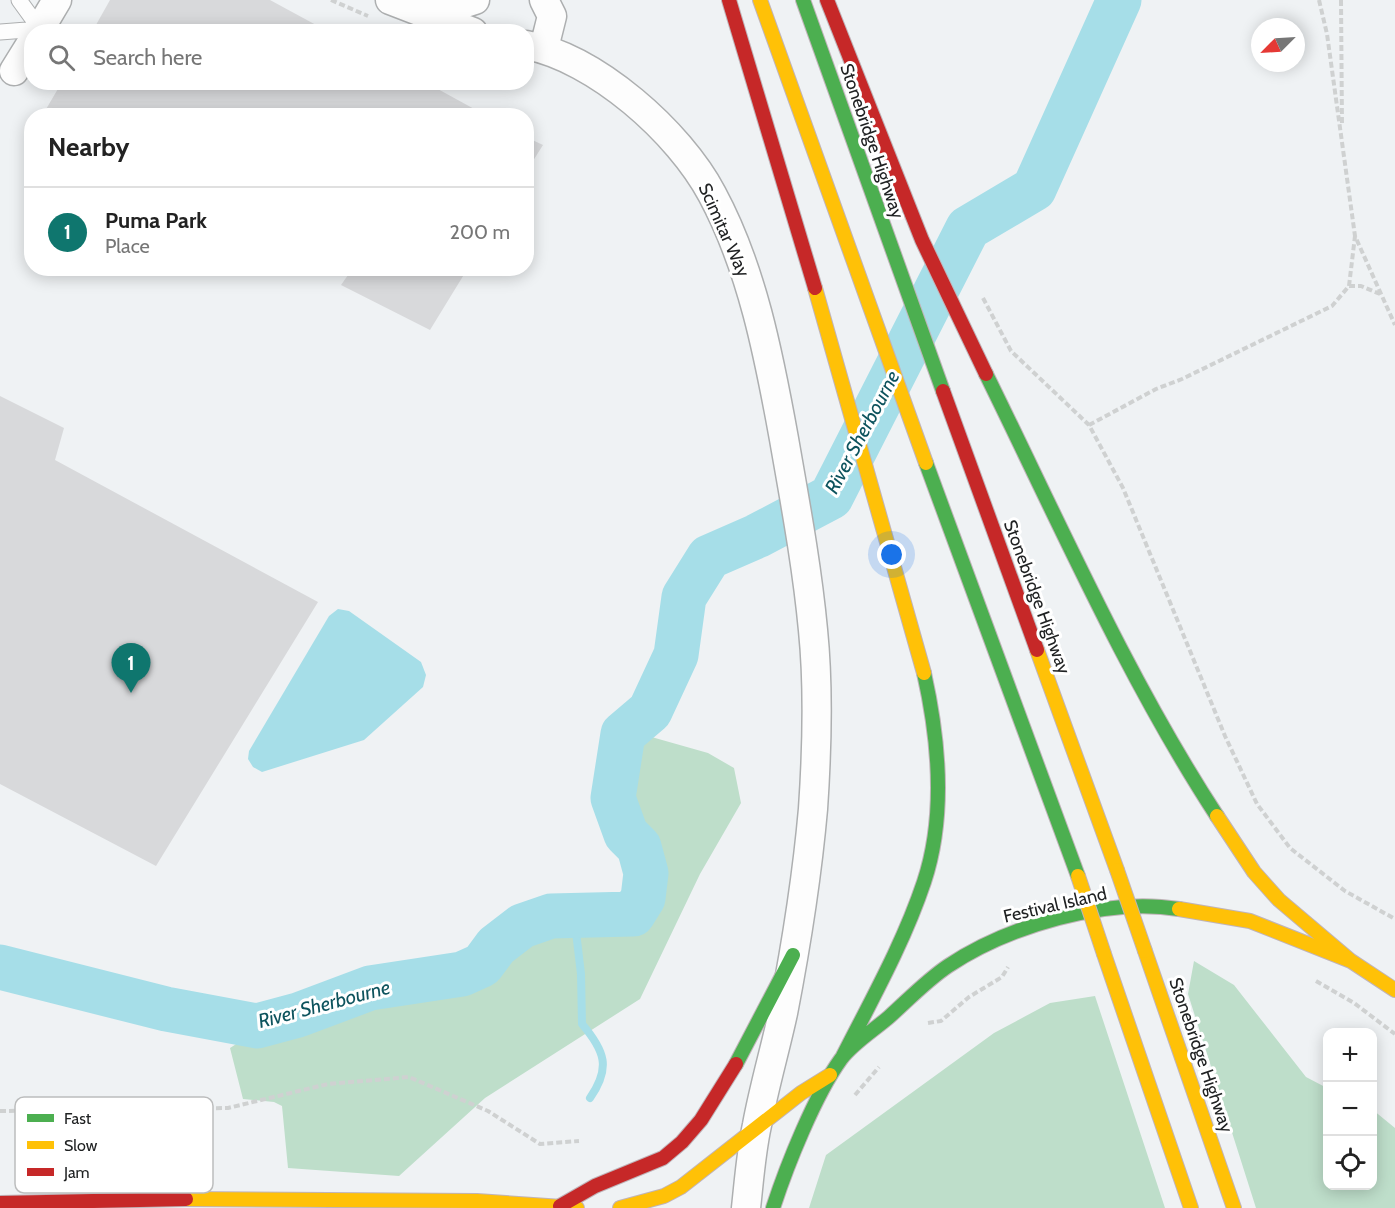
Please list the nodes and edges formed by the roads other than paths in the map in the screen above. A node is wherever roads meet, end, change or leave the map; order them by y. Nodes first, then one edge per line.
1 (19, 0) edge
2 (57, 0) edge
3 (475, 0) edge
4 (544, 0) edge
5 (729, 0) edge
6 (760, 0) edge
7 (803, 0) edge
8 (827, 0) edge
9 (396, 3) edge
10 (31, 24) edge
11 (42, 24) edge
12 (452, 24) edge
13 (0, 32) edge
14 (24, 33) edge
15 (535, 46) edge
16 (24, 54) edge
17 (14, 71) dead end
18 (793, 955) junction
19 (1351, 960) junction
20 (1395, 990) edge
21 (843, 1056) junction
22 (830, 1075) junction
23 (756, 1127) junction
24 (0, 1203) edge
25 (560, 1206) junction
26 (577, 1208) edge
27 (620, 1208) edge
28 (746, 1208) edge
29 (773, 1208) edge
30 (1191, 1208) edge
31 (1234, 1208) edge

1 - 10 lane
2 - 11 street
3 - 9 street
4 - 15 street, Scimitar Way
5 - 21 highway
6 - 30 highway, bridge
7 - 31 highway, Stonebridge Highway, bridge
8 - 19 highway
9 - 12 street
13 - 14 lane
15 - 18 street, Scimitar Way
16 - 17 street
18 - 23 street, Scimitar Way
18 - 25 highway
19 - 20 highway, Festival Island
19 - 21 highway, Festival Island
21 - 22 highway, Festival Island
22 - 23 highway
22 - 29 highway, Festival Island
23 - 27 highway
23 - 28 street, Scimitar Way
24 - 25 highway
25 - 26 highway

